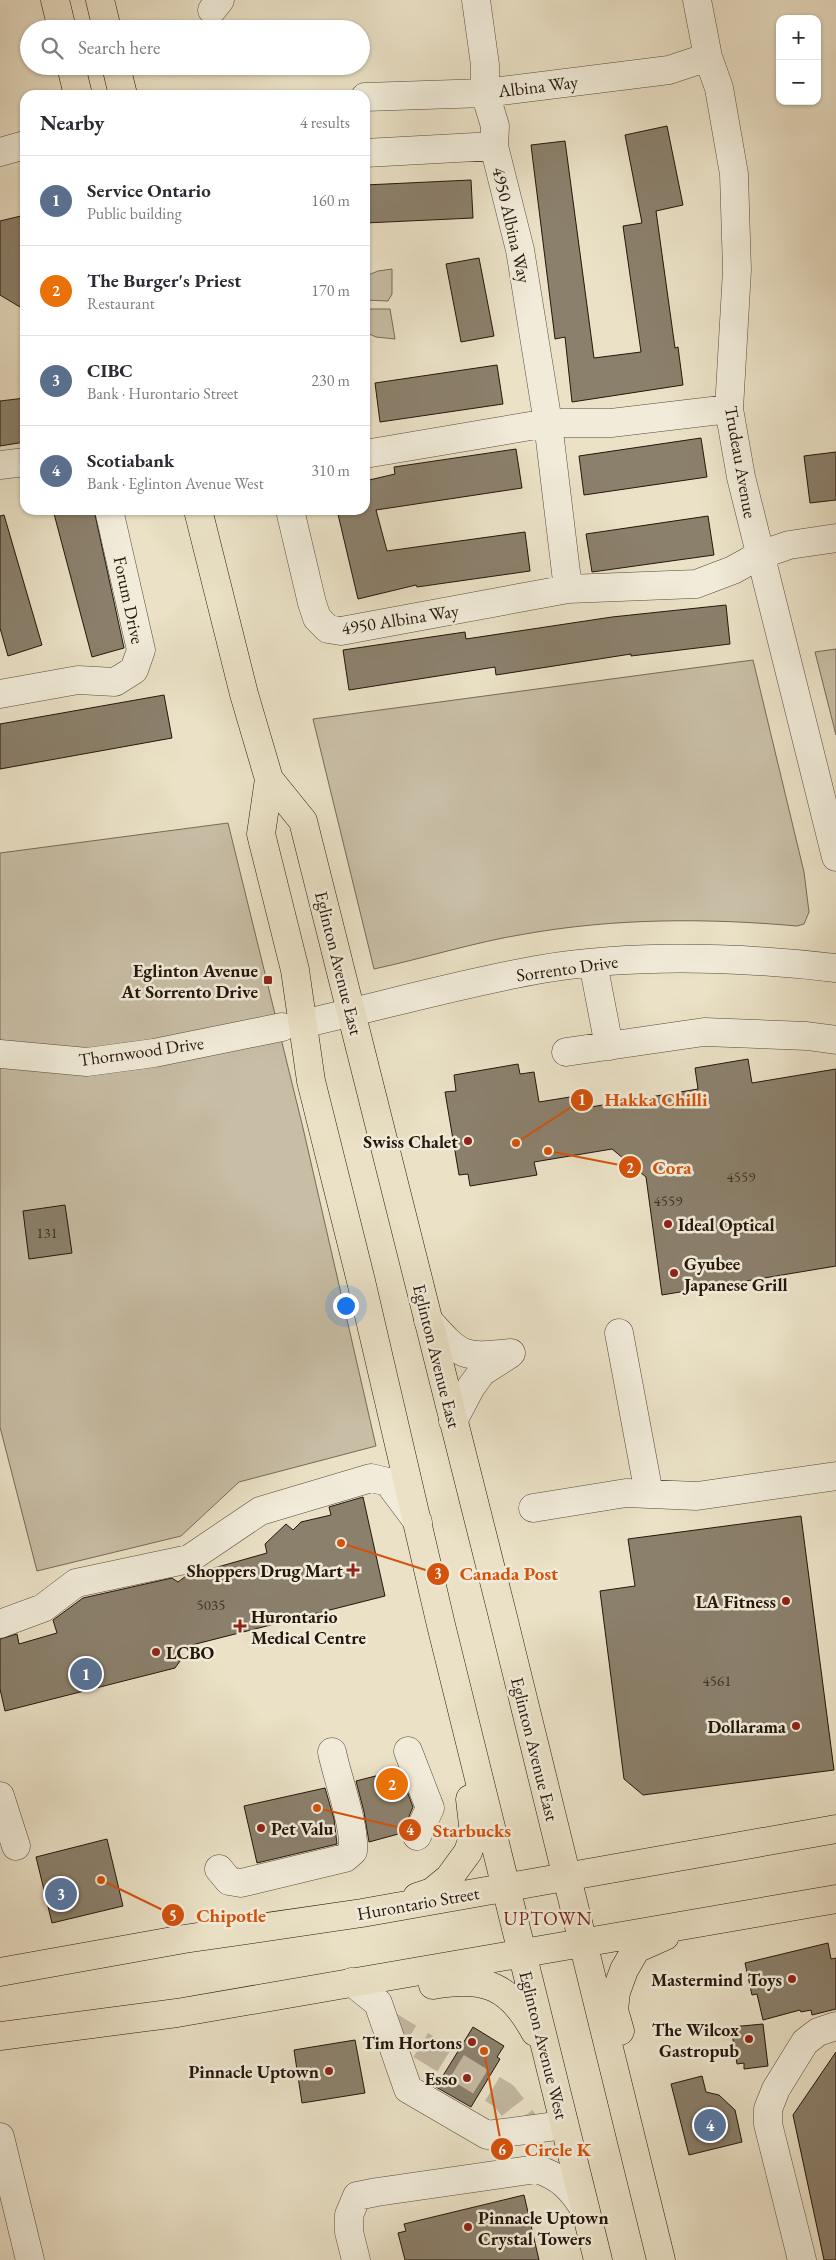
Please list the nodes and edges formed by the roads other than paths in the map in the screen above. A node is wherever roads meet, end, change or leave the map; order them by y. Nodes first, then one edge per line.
1 (55, 0) edge
2 (100, 0) edge
3 (476, 0) edge
4 (697, 0) edge
5 (60, 20) edge
6 (105, 20) edge
7 (708, 57) junction
8 (73, 75) edge
9 (118, 75) edge
10 (77, 90) edge
11 (122, 90) edge
12 (484, 93) junction
13 (370, 97) edge
14 (20, 146) edge
15 (494, 146) junction
16 (0, 152) edge
17 (370, 153) edge
18 (729, 409) junction
19 (548, 423) junction
20 (370, 453) edge
21 (20, 463) edge
22 (0, 465) edge
23 (110, 515) edge
24 (199, 515) edge
25 (291, 515) edge
26 (836, 538) edge
27 (760, 555) junction
28 (568, 589) junction
29 (0, 694) edge
30 (269, 779) junction
31 (836, 857) edge
32 (593, 962) junction
33 (836, 968) edge
34 (351, 1013) junction
35 (292, 1026) junction
36 (836, 1040) edge
37 (608, 1046) junction
38 (566, 1052) dead end
39 (0, 1054) edge
40 (428, 1320) junction
41 (619, 1333) dead end
42 (453, 1422) junction
43 (836, 1476) edge
44 (649, 1494) junction
45 (533, 1508) dead end
46 (418, 1522) junction
47 (0, 1624) edge
48 (463, 1712) junction
49 (408, 1751) dead end
50 (332, 1752) dead end
51 (0, 1796) edge
52 (836, 1829) edge
53 (417, 1836) dead end
54 (16, 1846) dead end
55 (219, 1869) dead end
56 (567, 1877) junction
57 (506, 1888) junction
58 (836, 1899) edge
59 (362, 1913) junction
60 (713, 1921) junction
61 (583, 1943) junction
62 (522, 1953) junction
63 (0, 1972) edge
64 (393, 1975) junction
65 (352, 1982) junction
66 (836, 2026) edge
67 (0, 2036) edge
68 (548, 2058) junction
69 (626, 2118) junction
70 (564, 2125) junction
71 (0, 2137) edge
72 (585, 2210) junction
73 (30, 2260) edge
74 (356, 2260) edge
75 (598, 2260) edge
76 (661, 2260) edge
77 (802, 2260) edge

1 - 5 main road
2 - 6 main road
3 - 12 street
4 - 7 street, Trudeau Avenue
7 - 12 street, Albina Way
7 - 18 street, Trudeau Avenue
8 - 10 main road
9 - 11 main road
12 - 13 street, Albina Way
12 - 15 street, 4950 Albina Way
14 - 16 street
15 - 17 street, 4950 Albina Way
15 - 19 street, 4950 Albina Way
18 - 19 street
18 - 27 street, Trudeau Avenue
19 - 20 street
19 - 28 street, 4950 Albina Way
21 - 22 street
23 - 29 street, Forum Drive
24 - 30 main road, Eglinton Avenue East
25 - 28 street, 4950 Albina Way
26 - 27 street, 4950 Albina Way
27 - 28 street, 4950 Albina Way
27 - 31 street, Trudeau Avenue
30 - 34 main road, Eglinton Avenue East
30 - 35 main road, Eglinton Avenue East
32 - 33 street, Sorrento Drive
32 - 34 street, Sorrento Drive
32 - 37 street
34 - 35 street, Sorrento Drive
34 - 40 main road, Eglinton Avenue East
35 - 39 street, Thornwood Drive
35 - 46 main road, Eglinton Avenue East
36 - 37 street
37 - 38 street
40 - 42 main road, Eglinton Avenue East
40 - 42 street
41 - 44 street
42 - 56 main road, Eglinton Avenue East
43 - 44 street
44 - 45 street
46 - 47 street
46 - 48 main road, Eglinton Avenue East
48 - 57 main road, Eglinton Avenue East
48 - 59 main road
49 - 53 street
50 - 55 street
51 - 54 street
52 - 56 main road, Hurontario Street
56 - 57 main road, Hurontario Street
56 - 61 main road, Eglinton Avenue East
57 - 59 main road, Hurontario Street
57 - 62 main road, Eglinton Avenue West
58 - 60 main road
59 - 63 main road, Hurontario Street
60 - 61 main road
60 - 69 main road
61 - 62 main road
61 - 69 main road
62 - 64 main road
62 - 68 main road, Eglinton Avenue West
64 - 65 main road
64 - 68 main road
65 - 67 main road
65 - 70 street
66 - 77 street
68 - 70 main road, Eglinton Avenue West
69 - 76 main road
70 - 72 main road, Eglinton Avenue West
71 - 73 street
72 - 74 street
72 - 75 main road, Eglinton Avenue West

